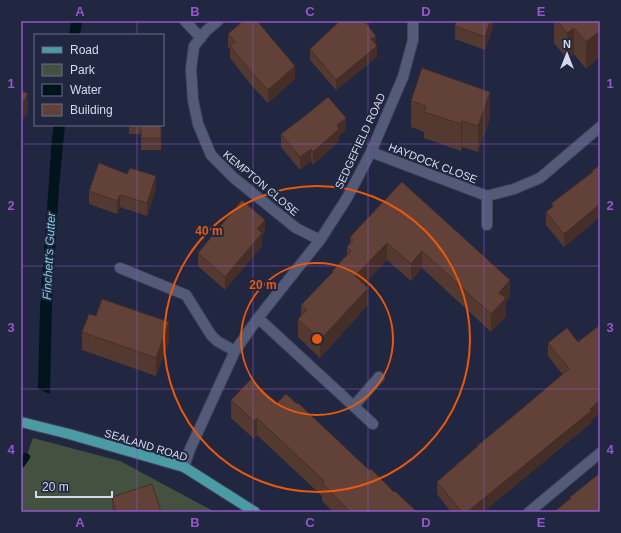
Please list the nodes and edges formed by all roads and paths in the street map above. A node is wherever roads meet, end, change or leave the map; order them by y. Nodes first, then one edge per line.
1 (185, 21) edge
2 (218, 21) edge
3 (413, 21) edge
4 (200, 38) junction
5 (600, 127) edge
6 (371, 152) junction
7 (487, 196) junction
8 (487, 225) dead end
9 (320, 240) junction
10 (120, 268) dead end
11 (258, 318) junction
12 (235, 351) junction
13 (379, 377) dead end
14 (354, 406) junction
15 (21, 422) edge
16 (373, 424) dead end
17 (600, 453) edge
18 (184, 467) junction
19 (255, 512) edge
20 (529, 512) edge

1 - 4 street
2 - 4 street, KEMPTON CLOSE
3 - 6 street, SEDGEFIELD ROAD
4 - 9 street, KEMPTON CLOSE
5 - 7 street, HAYDOCK CLOSE
6 - 7 street, HAYDOCK CLOSE
6 - 9 street, SEDGEFIELD ROAD
7 - 8 street, HAYDOCK CLOSE
9 - 11 street, SEDGEFIELD ROAD
10 - 12 street
11 - 12 street, SEDGEFIELD ROAD
11 - 14 street
12 - 18 street, SEDGEFIELD ROAD
13 - 14 street
14 - 16 street
15 - 18 main road, SEALAND ROAD
17 - 20 street
18 - 19 main road, SEALAND ROAD

